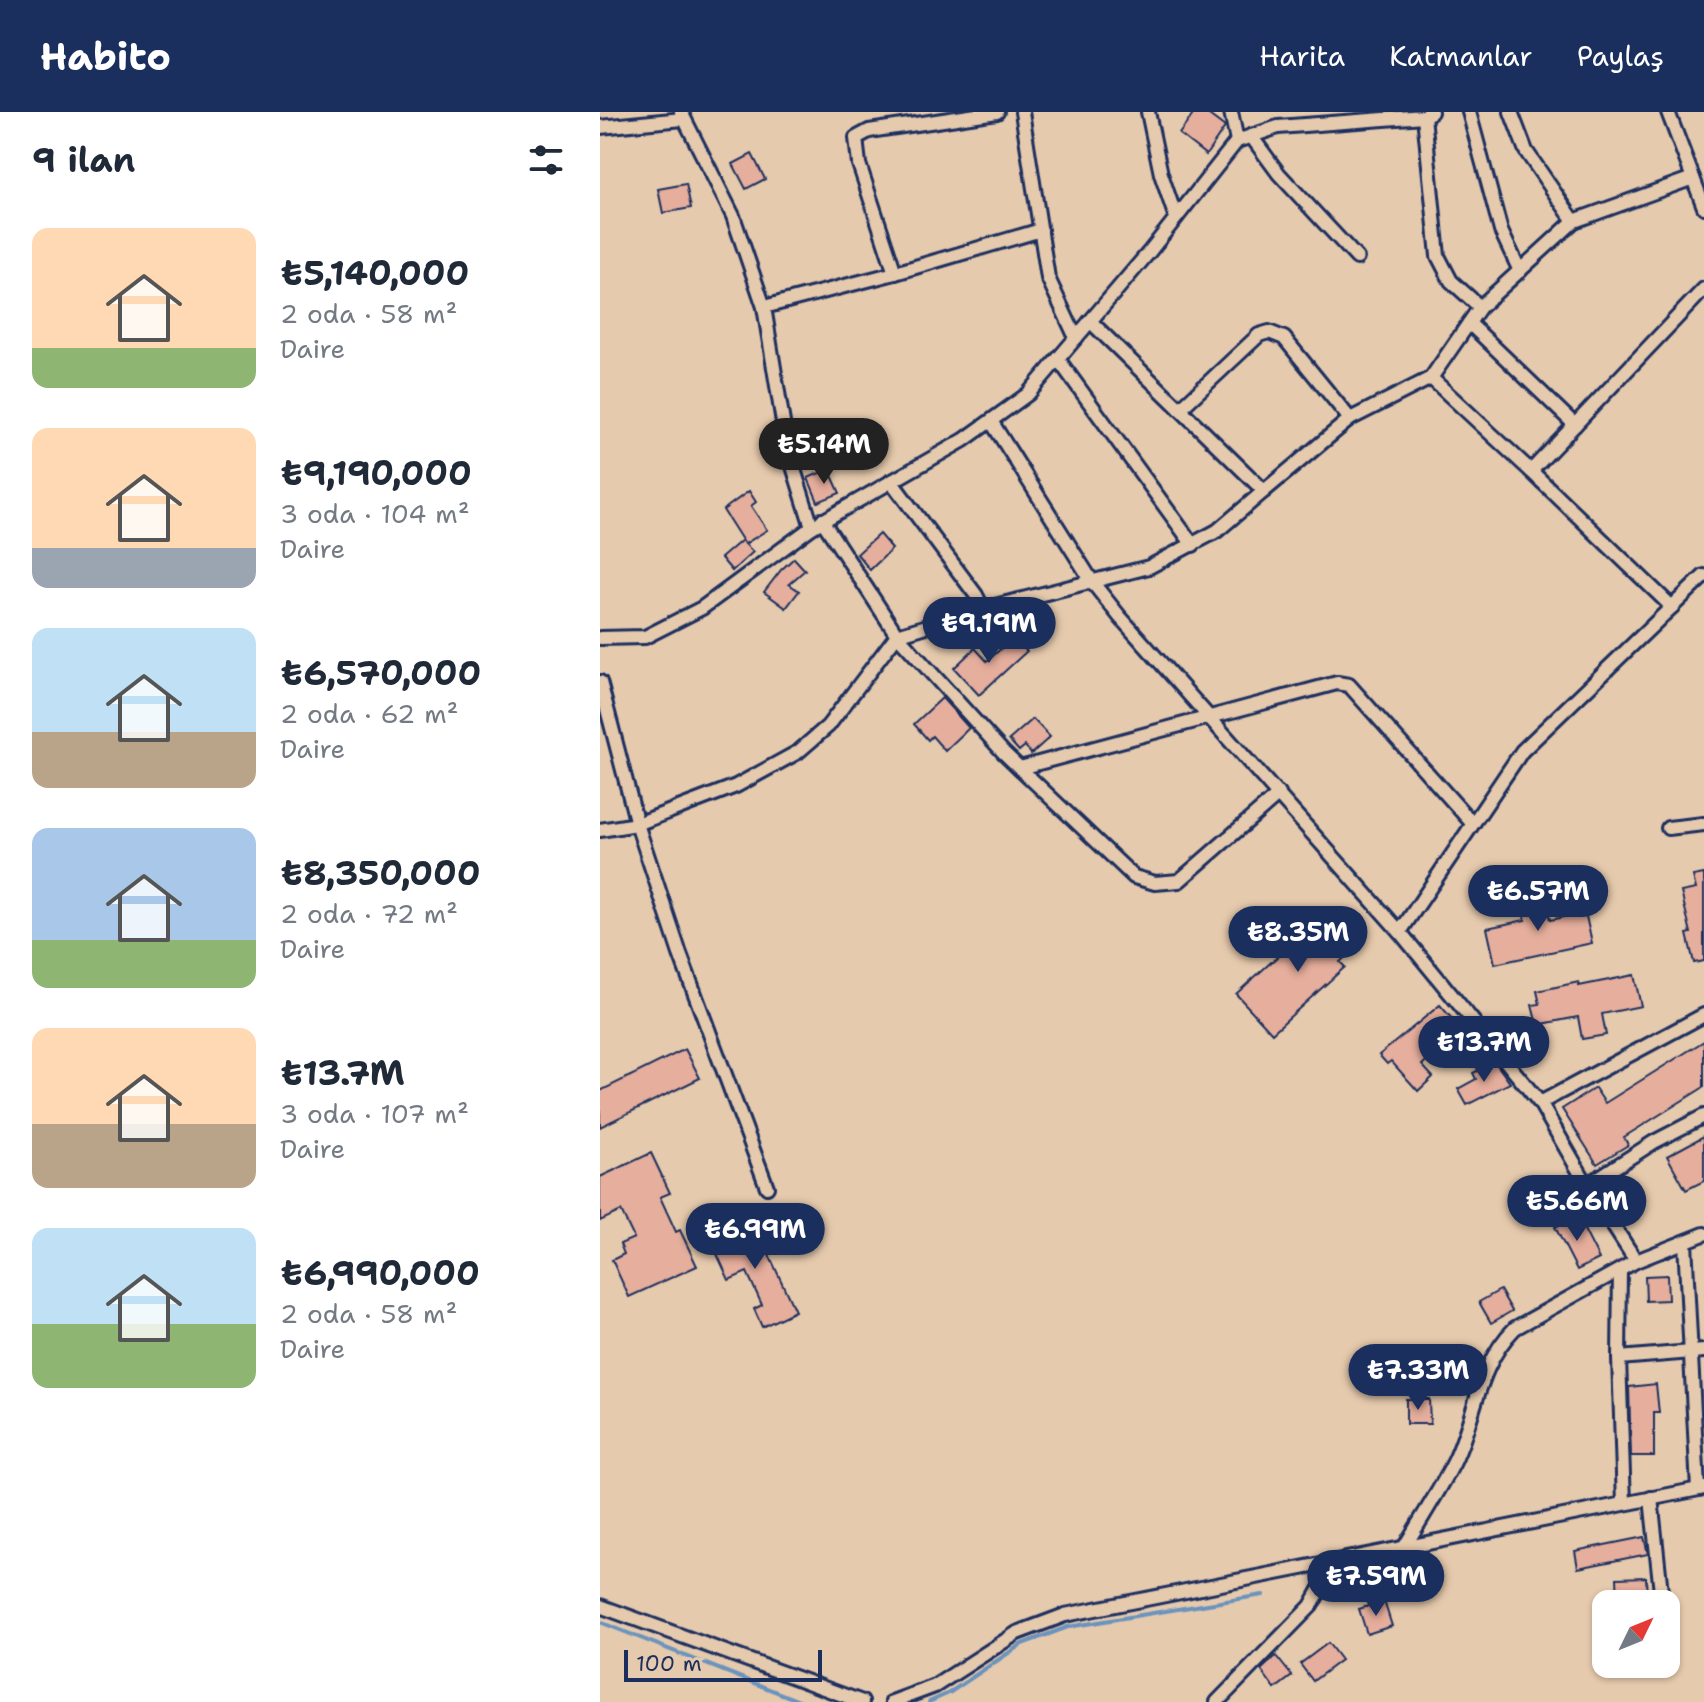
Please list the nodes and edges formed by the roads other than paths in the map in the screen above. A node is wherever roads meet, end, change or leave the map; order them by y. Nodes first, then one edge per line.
1 (997, 112) edge
2 (1022, 112) edge
3 (1148, 112) edge
4 (1231, 112) edge
5 (1469, 112) edge
6 (1511, 112) edge
7 (1668, 112) edge
8 (1427, 114) edge
9 (682, 116) edge
10 (1330, 117) edge
11 (600, 127) edge
12 (1251, 136) junction
13 (1237, 141) junction
14 (1704, 164) edge
15 (1691, 174) junction
16 (1704, 207) edge
17 (1176, 218) junction
18 (1574, 221) junction
19 (1041, 230) junction
20 (1357, 258) dead end
21 (1520, 271) junction
22 (895, 273) junction
23 (1704, 289) edge
24 (764, 307) junction
25 (1480, 307) junction
26 (1090, 321) junction
27 (1469, 323) junction
28 (1076, 338) junction
29 (1058, 359) junction
30 (1431, 378) junction
31 (1180, 409) junction
32 (1350, 419) junction
33 (991, 421) junction
34 (1575, 425) junction
35 (1531, 471) junction
36 (891, 481) junction
37 (1264, 491) junction
38 (817, 524) junction
39 (1193, 545) junction
40 (1704, 576) edge
41 (1093, 583) junction
42 (1672, 607) junction
43 (983, 609) junction
44 (897, 635) junction
45 (600, 638) edge
46 (600, 682) edge
47 (1208, 717) junction
48 (1020, 768) junction
49 (1279, 794) junction
50 (1472, 823) junction
51 (637, 824) junction
52 (1704, 824) edge
53 (1668, 828) dead end
54 (600, 830) edge
55 (1400, 932) junction
56 (1704, 1015) edge
57 (1540, 1103) junction
58 (1704, 1116) edge
59 (1587, 1185) junction
60 (767, 1187) dead end
61 (1704, 1234) edge
62 (1685, 1242) junction
63 (1636, 1261) junction
64 (1620, 1270) junction
65 (1704, 1351) edge
66 (1690, 1353) junction
67 (1619, 1358) junction
68 (1701, 1488) edge
69 (1651, 1498) junction
70 (1624, 1503) junction
71 (1404, 1548) junction
72 (1346, 1560) junction
73 (1661, 1590) edge
74 (600, 1606) edge
75 (862, 1702) edge
76 (892, 1702) edge
77 (1217, 1702) edge

1 - 22 street
2 - 19 street
3 - 17 street
4 - 13 street
5 - 21 street
6 - 18 street
7 - 15 street
8 - 10 street
8 - 25 street
9 - 11 street
9 - 24 street
10 - 12 street
12 - 13 street
12 - 20 street
13 - 17 street
14 - 15 street
15 - 16 street
15 - 18 street
17 - 26 street
18 - 21 street
19 - 22 street
19 - 28 street
21 - 25 street
22 - 24 street
23 - 34 street
24 - 38 street
25 - 27 street
26 - 28 street
26 - 31 street
27 - 30 street
27 - 34 street
28 - 29 street
29 - 33 street
29 - 39 street
30 - 32 street
30 - 35 street
31 - 32 street
31 - 37 street
32 - 37 street
33 - 36 street
33 - 41 street
34 - 35 street
35 - 42 street
36 - 38 street
36 - 43 street
37 - 39 street
38 - 44 street
38 - 45 street
39 - 41 street
40 - 42 street
41 - 43 street
41 - 47 street
42 - 50 street
43 - 44 street
44 - 48 street
44 - 51 street
46 - 51 street
47 - 48 street
47 - 49 street
47 - 50 street
48 - 49 street
49 - 55 street
50 - 55 street
51 - 54 street
51 - 60 street
52 - 53 street
55 - 57 street
56 - 57 street
57 - 59 street
58 - 59 street
59 - 63 street
61 - 62 street
62 - 63 street
62 - 66 street
63 - 64 street
64 - 67 street
64 - 71 street
65 - 66 street
66 - 67 street
66 - 68 street
67 - 70 street
68 - 69 street
69 - 70 street
69 - 73 street
70 - 71 street
71 - 72 street
72 - 76 street
72 - 77 street
74 - 75 street

